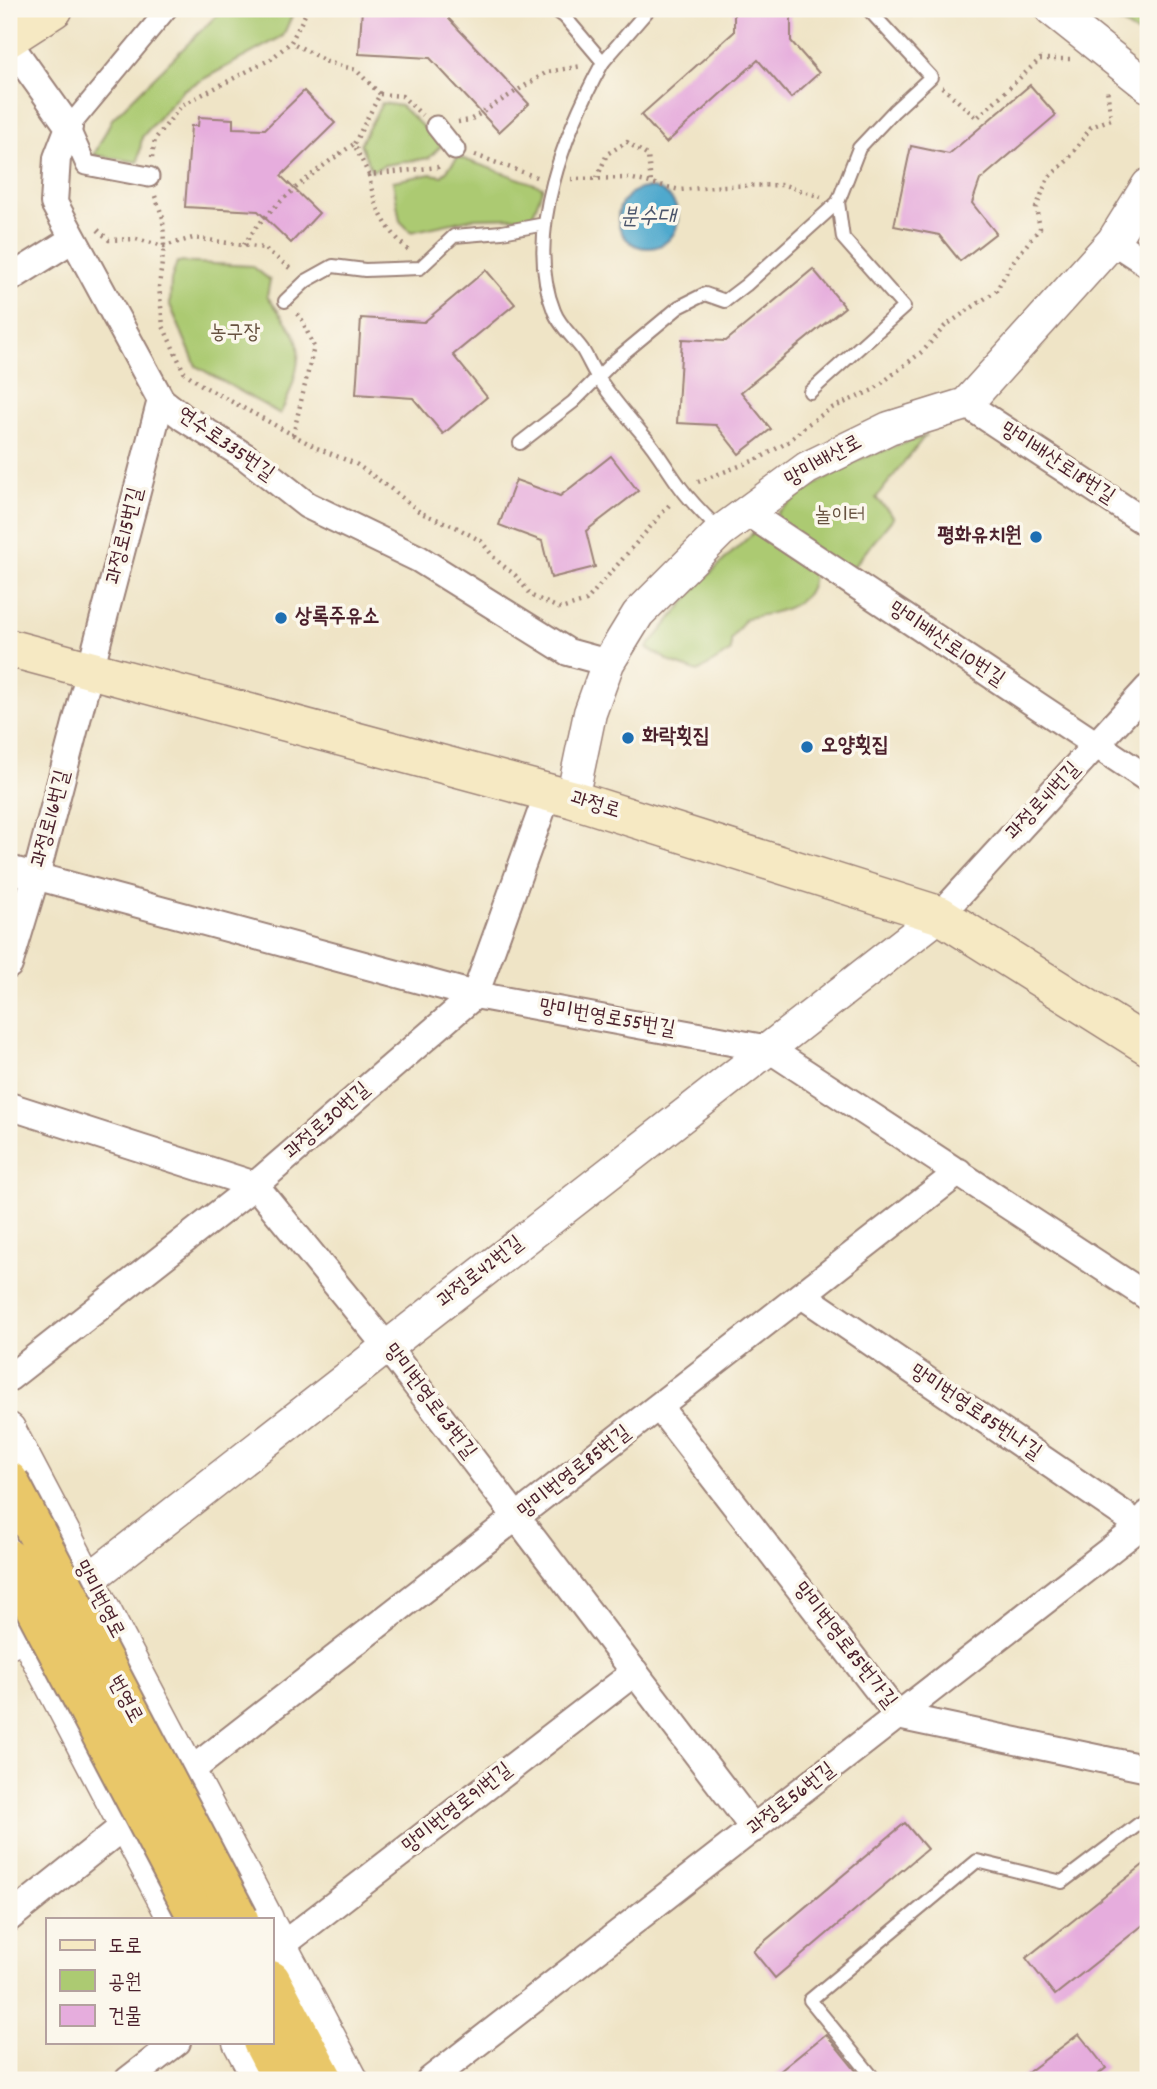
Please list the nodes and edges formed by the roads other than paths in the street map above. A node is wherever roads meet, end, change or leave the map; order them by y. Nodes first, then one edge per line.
1 (54, 9) edge
2 (167, 9) edge
3 (554, 9) edge
4 (649, 9) edge
5 (868, 9) edge
6 (1051, 9) edge
7 (9, 41) edge
8 (603, 62) junction
9 (1148, 86) edge
10 (436, 126) road end
11 (69, 127) junction
12 (455, 150) road end
13 (149, 177) road end
14 (1148, 185) edge
15 (838, 202) junction
16 (545, 224) junction
17 (83, 232) junction
18 (1113, 241) junction
19 (1148, 264) edge
20 (9, 279) edge
21 (285, 301) road end
22 (598, 379) junction
23 (810, 392) dead end
24 (161, 401) junction
25 (966, 404) junction
26 (520, 443) dead end
27 (745, 510) junction
28 (1148, 524) edge
29 (721, 531) junction
30 (9, 648) edge
31 (608, 663) junction
32 (91, 671) junction
33 (1148, 688) edge
34 (1096, 745) junction
35 (1148, 779) edge
36 (560, 796) junction
37 (9, 869) edge
38 (36, 876) junction
39 (940, 915) junction
40 (9, 965) edge
41 (475, 996) junction
42 (1148, 1046) edge
43 (769, 1048) junction
44 (9, 1106) edge
45 (959, 1172) junction
46 (255, 1185) junction
47 (802, 1295) junction
48 (1148, 1297) edge
49 (387, 1346) junction
50 (9, 1378) edge
51 (659, 1407) junction
52 (9, 1429) edge
53 (9, 1481) edge
54 (517, 1518) junction
55 (1146, 1523) edge
56 (9, 1559) edge
57 (88, 1580) junction
58 (13, 1626) edge
59 (635, 1672) junction
60 (898, 1716) junction
61 (1148, 1769) edge
62 (189, 1772) junction
63 (1148, 1817) edge
64 (125, 1825) junction
65 (754, 1829) junction
66 (9, 1918) edge
67 (173, 1918) edge
68 (197, 1918) edge
69 (238, 1918) edge
70 (261, 1918) edge
71 (273, 1943) edge
72 (174, 2044) edge
73 (240, 2044) edge
74 (263, 2044) edge
75 (128, 2080) edge
76 (259, 2080) edge
77 (282, 2080) edge
78 (324, 2080) edge
79 (352, 2080) edge
80 (430, 2080) edge
81 (875, 2080) edge

1 - 7 main road
2 - 11 street
3 - 8 lane
4 - 8 lane
5 - 15 lane
6 - 9 street
7 - 11 street
8 - 16 lane
10 - 12 street
11 - 13 street
11 - 17 street, 연수로335번길
14 - 18 street
15 - 22 lane
15 - 23 lane
16 - 21 lane
16 - 22 lane
17 - 20 street
17 - 24 street, 연수로335번길
18 - 19 street
18 - 25 street
22 - 26 lane
22 - 29 lane
24 - 31 street, 연수로335번길
24 - 32 street, 과정로15번길
25 - 27 street, 망미배산로
25 - 28 street, 망미배산로18번길
27 - 29 street, 망미배산로
27 - 34 street, 망미배산로10번길
29 - 31 street, 망미배산로
30 - 32 main road, 과정로
31 - 36 street, 망미배산로
32 - 36 main road, 과정로
32 - 38 street, 과정로16번길
33 - 34 street, 과정로41번길
34 - 35 street, 망미배산로10번길
34 - 39 street, 과정로41번길
36 - 39 main road, 과정로
36 - 41 street, 과정로30번길
37 - 38 street, 망미번영로55번길
38 - 40 street, 과정로16번길
38 - 41 street, 망미번영로55번길
39 - 42 main road, 과정로
39 - 43 street, 과정로42번길
41 - 43 street, 망미번영로55번길
41 - 46 street, 과정로30번길
43 - 45 street, 망미번영로55번길
43 - 49 street, 과정로42번길
44 - 46 street
45 - 47 street, 망미번영로85번길
45 - 48 street, 망미번영로55번길
46 - 49 street, 망미번영로63번길
46 - 50 street, 과정로30번길
47 - 51 street, 망미번영로85번길
47 - 55 street, 망미번영로85번나길
49 - 54 street, 망미번영로63번길
49 - 57 street, 과정로42번길
51 - 54 street, 망미번영로85번길
51 - 60 street, 망미번영로85번가길
52 - 57 street, 망미번영로
53 - 69 highway, 번영로, bridge
54 - 59 street, 망미번영로63번길
54 - 62 street, 망미번영로85번길
55 - 60 street, 과정로56번길
56 - 68 highway, 번영로, bridge
57 - 58 street, 과정로42번길
57 - 62 street, 망미번영로
58 - 64 street
59 - 65 street, 망미번영로63번길
59 - 71 street, 망미번영로91번길
60 - 61 street, 망미번영로85번가길
60 - 65 street, 과정로56번길
62 - 70 street, 망미번영로
63 - 81 lane
64 - 66 street
64 - 67 street
65 - 80 street, 과정로56번길
71 - 78 highway
71 - 79 street, 망미번영로
72 - 75 street
73 - 76 street
74 - 77 highway

